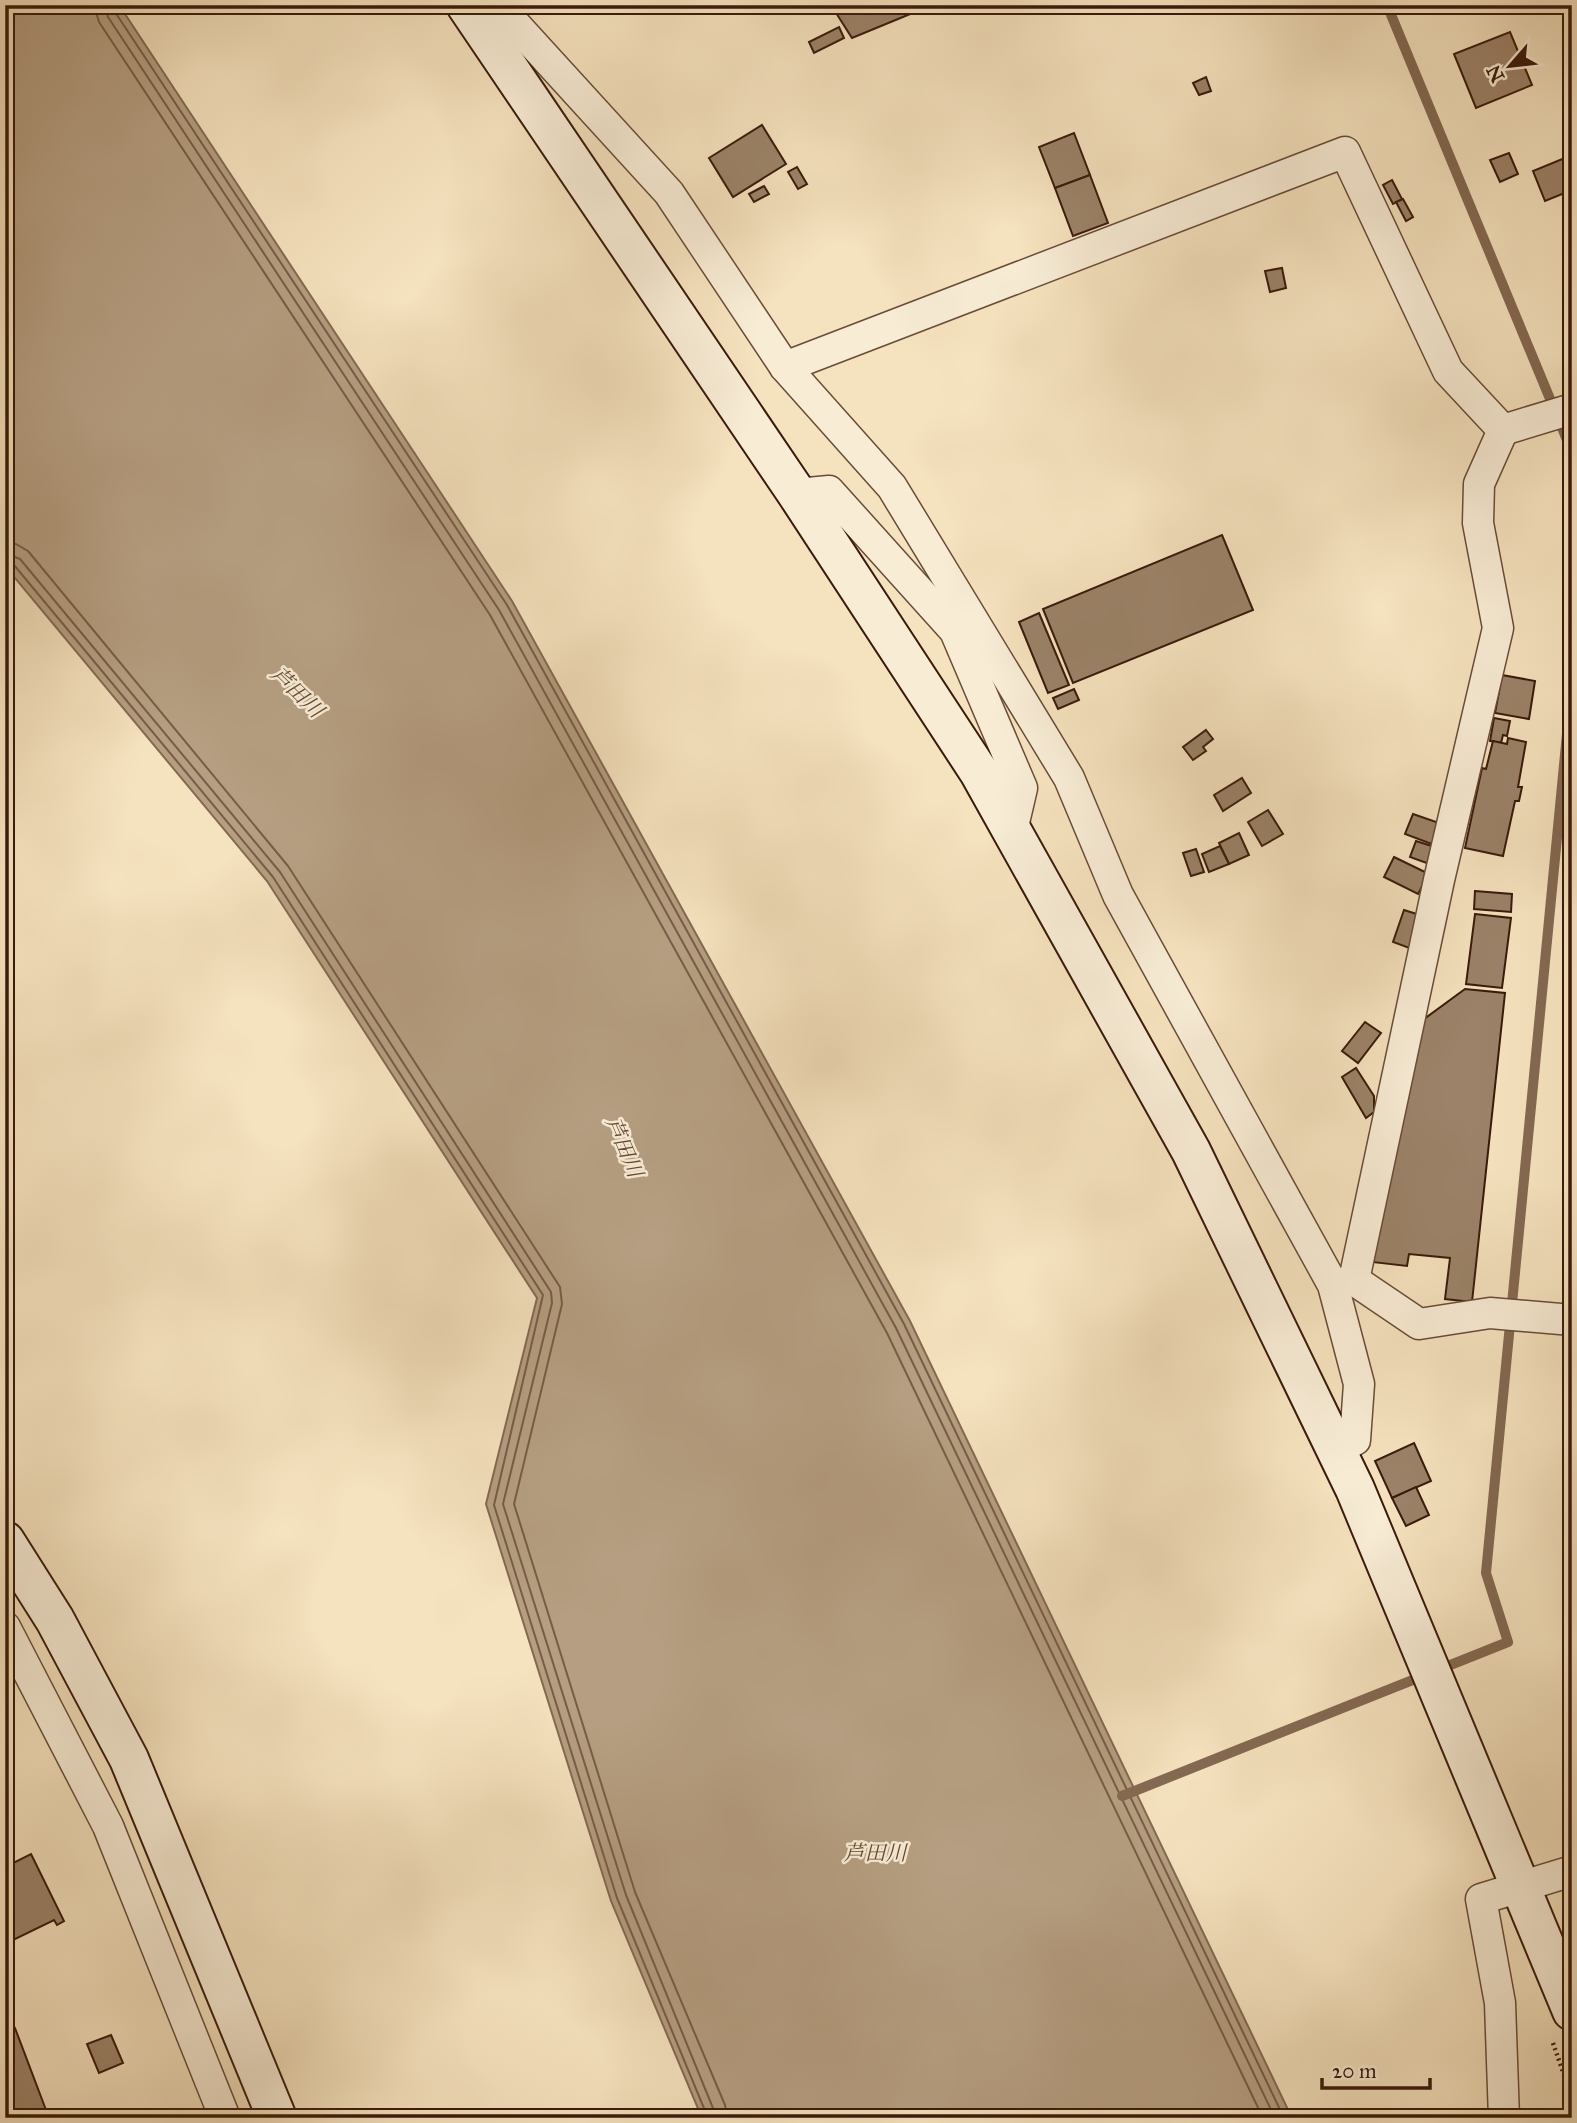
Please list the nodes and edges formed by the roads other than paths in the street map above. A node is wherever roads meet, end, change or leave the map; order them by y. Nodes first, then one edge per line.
1 (466, 5) edge
2 (503, 5) edge
3 (785, 367) junction
4 (1572, 409) edge
5 (1503, 430) junction
6 (797, 494) junction
7 (964, 625) junction
8 (1012, 831) junction
9 (1343, 1282) junction
10 (1572, 1320) edge
11 (1336, 1450) junction
12 (5, 1541) edge
13 (5, 1627) edge
14 (1572, 1871) edge
15 (1523, 1888) junction
16 (1572, 2011) edge
17 (225, 2118) edge
18 (277, 2118) edge
19 (1504, 2118) edge

1 - 6 street
2 - 3 street
3 - 5 street
3 - 7 street
4 - 5 street
5 - 9 street
6 - 7 street
6 - 8 street
7 - 8 street
7 - 9 street
8 - 11 street
9 - 10 street
9 - 11 street
11 - 15 street
12 - 18 street
13 - 17 street
14 - 15 street
15 - 16 street
15 - 19 street

